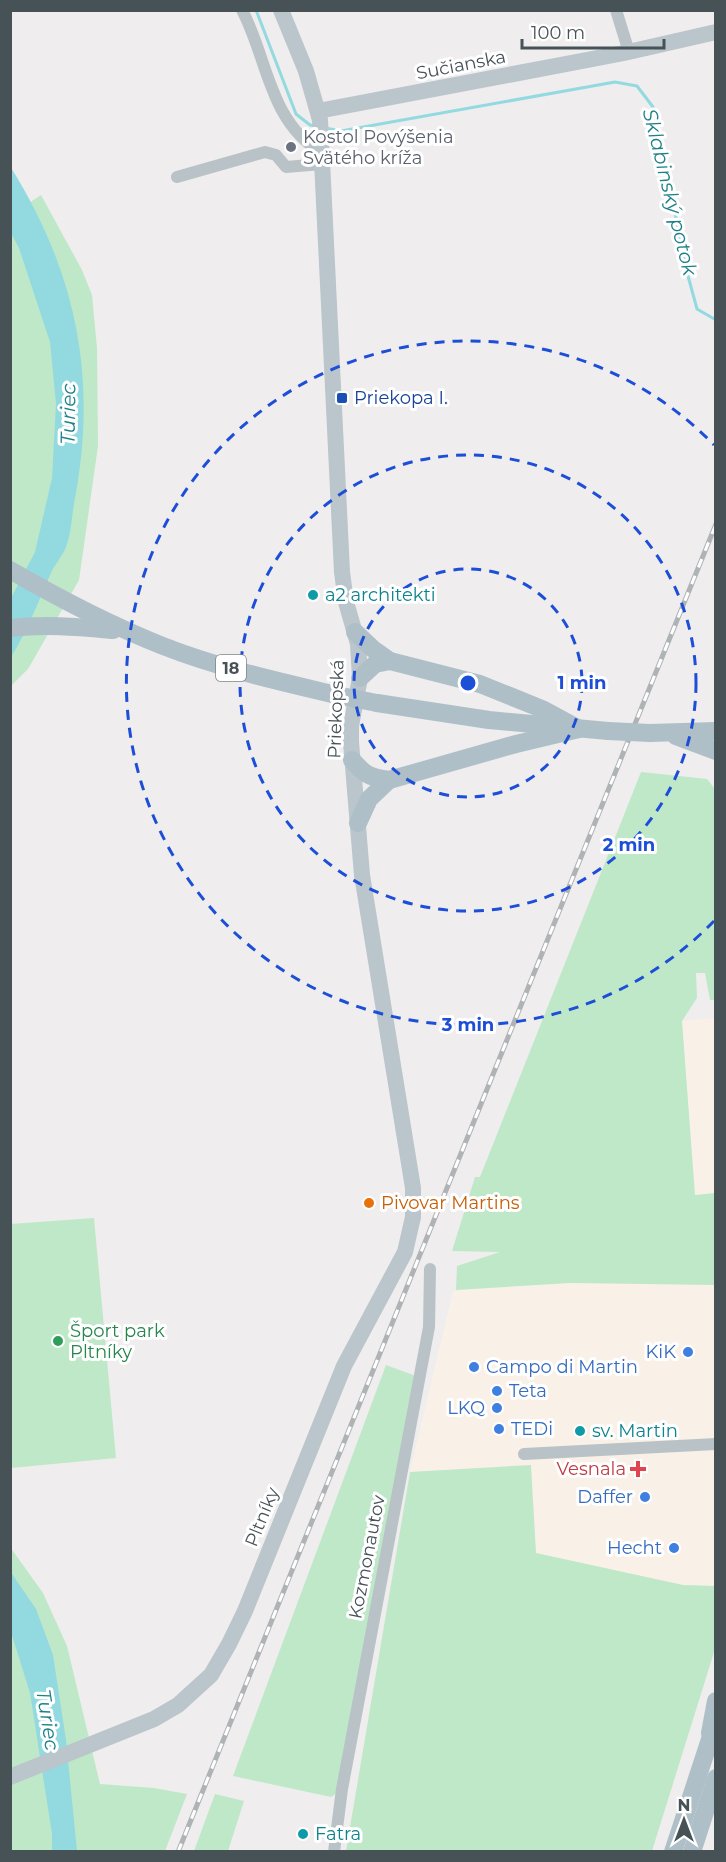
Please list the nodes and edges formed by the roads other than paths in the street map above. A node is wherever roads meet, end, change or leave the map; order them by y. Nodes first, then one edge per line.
1 (242, 10) edge
2 (281, 10) edge
3 (616, 10) edge
4 (716, 33) edge
5 (629, 52) junction
6 (319, 116) junction
7 (322, 152) junction
8 (177, 177) dead end
9 (10, 570) edge
10 (10, 628) edge
11 (129, 632) junction
12 (355, 632) junction
13 (390, 661) junction
14 (360, 678) junction
15 (579, 729) junction
16 (716, 731) edge
17 (669, 733) junction
18 (716, 751) edge
19 (352, 760) junction
20 (389, 780) junction
21 (358, 823) junction
22 (405, 1252) joint
23 (430, 1269) dead end
24 (716, 1444) edge
25 (524, 1454) dead end
26 (716, 1701) edge
27 (713, 1728) edge
28 (18, 1774) edge
29 (716, 1778) edge
30 (334, 1851) edge
31 (673, 1851) edge
32 (692, 1851) edge

1 - 7 street
2 - 6 street, Priekopská
3 - 5 street
4 - 5 street, Sučianska
5 - 6 street, Sučianska
6 - 7 street, Priekopská
7 - 8 street
7 - 12 street, Priekopská
9 - 11 main road, 18
10 - 11 main road
11 - 15 main road, 18, bridge
12 - 13 main road
12 - 14 street, Priekopská
13 - 14 main road
13 - 15 main road
14 - 19 street, Priekopská
15 - 17 main road, 18, bridge
15 - 20 main road
16 - 17 main road, 18
17 - 18 main road
19 - 20 main road
19 - 21 street, Priekopská
20 - 21 main road
21 - 22 street, Priekopská
22 - 28 street, Pltníky
23 - 30 street, Kozmonautov
24 - 25 street
26 - 27 main road
27 - 31 main road
29 - 32 main road

